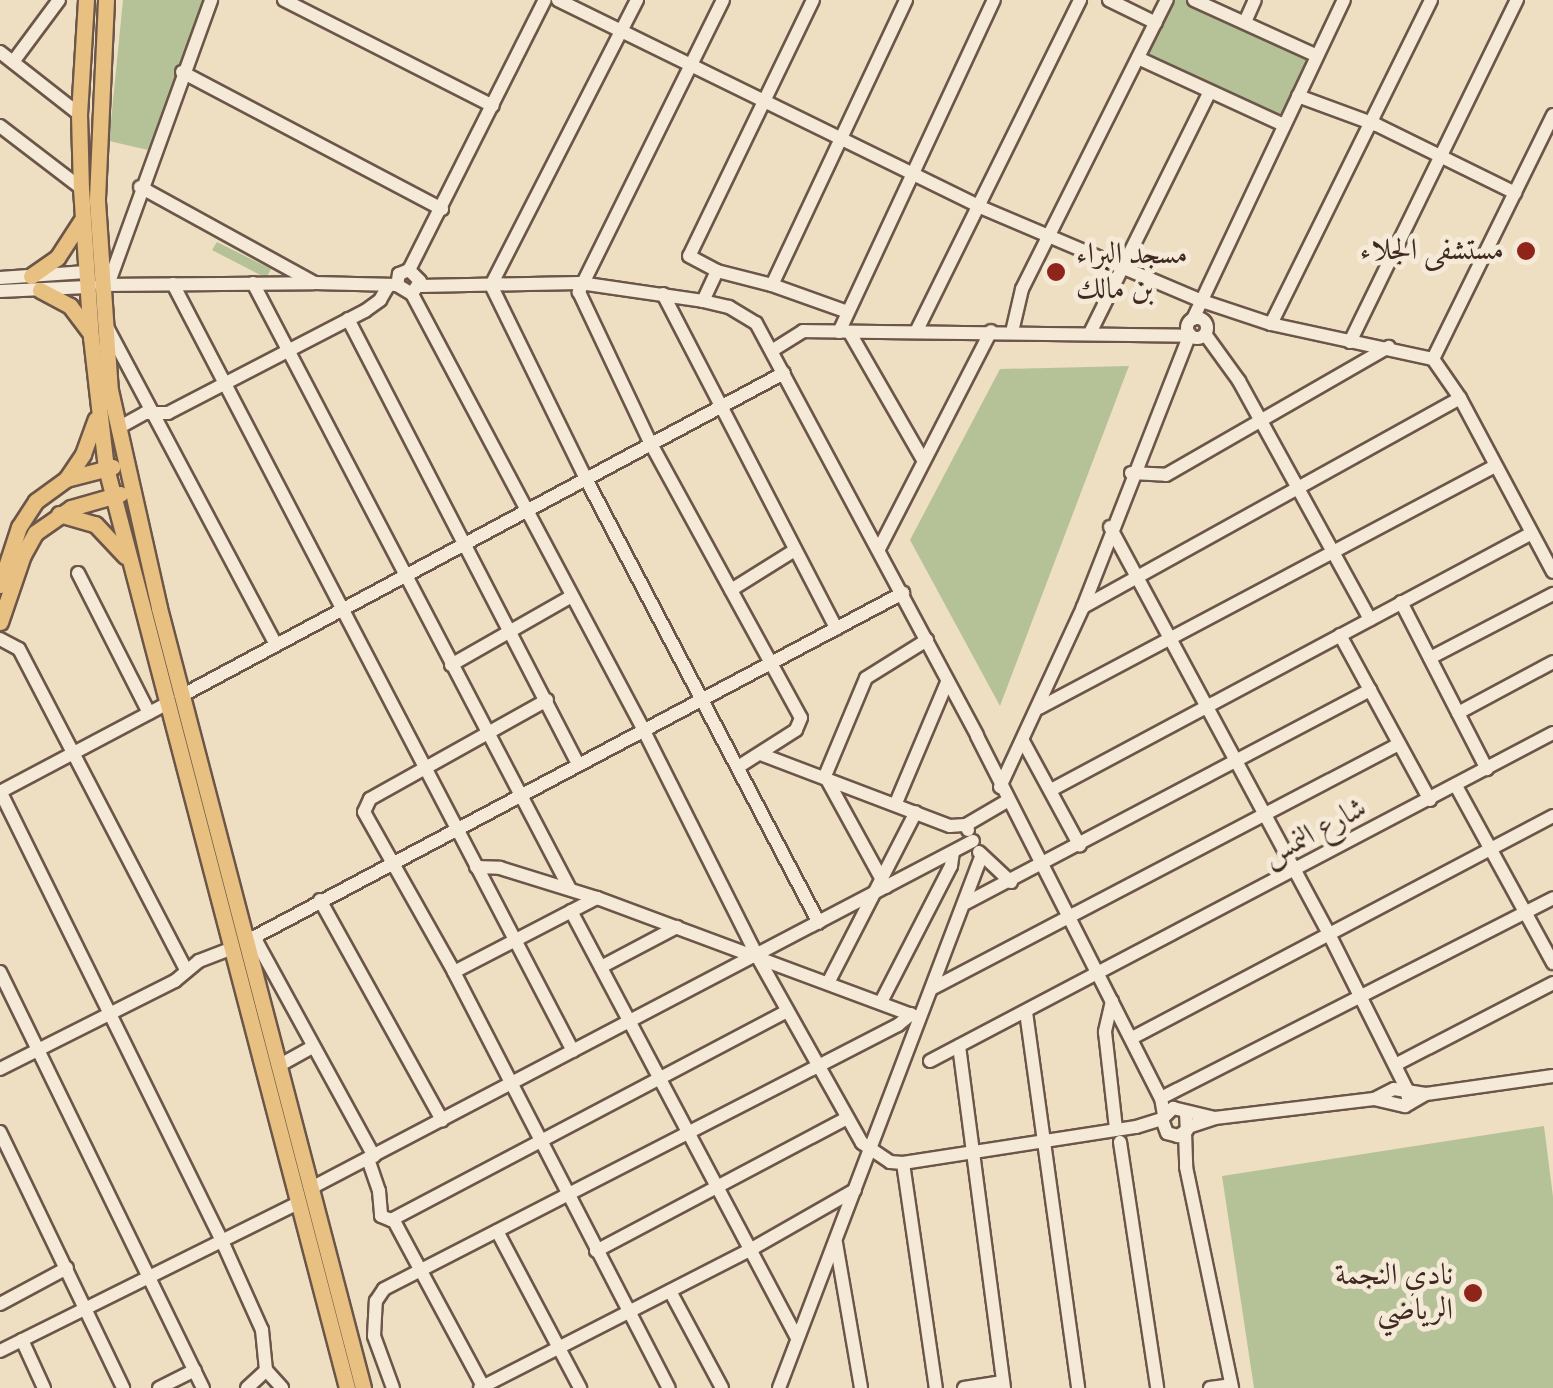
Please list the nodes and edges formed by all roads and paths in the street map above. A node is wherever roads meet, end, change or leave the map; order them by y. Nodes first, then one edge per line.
1 (59, 0) edge
2 (106, 0) edge
3 (211, 0) edge
4 (284, 0) edge
5 (545, 0) edge
6 (558, 0) edge
7 (637, 0) edge
8 (723, 0) edge
9 (812, 0) edge
10 (906, 0) edge
11 (994, 0) edge
12 (1080, 0) edge
13 (1109, 0) edge
14 (1167, 0) edge
15 (1194, 0) edge
16 (1255, 0) edge
17 (1344, 0) edge
18 (1431, 0) edge
19 (1517, 0) edge
20 (83, 2) edge
21 (1245, 22) junction
22 (1156, 23) junction
23 (622, 30) junction
24 (0, 52) edge
25 (1315, 55) junction
26 (1138, 58) junction
27 (13, 62) junction
28 (692, 63) junction
29 (182, 72) junction
30 (1209, 92) junction
31 (1298, 96) junction
32 (764, 98) junction
33 (492, 106) junction
34 (79, 114) junction
35 (1553, 115) edge
36 (1284, 124) junction
37 (1372, 124) junction
38 (0, 126) edge
39 (843, 139) junction
40 (1441, 156) junction
41 (912, 174) junction
42 (140, 187) junction
43 (81, 188) junction
44 (1515, 192) junction
45 (978, 206) junction
46 (442, 209) junction
47 (83, 217) junction
48 (1051, 235) junction
49 (1124, 268) junction
50 (409, 270) junction
51 (717, 272) junction
52 (0, 278) edge
53 (95, 282) junction
54 (36, 283) junction
55 (253, 283) junction
56 (314, 283) junction
57 (580, 283) junction
58 (173, 284) junction
59 (392, 285) junction
60 (491, 285) junction
61 (772, 285) junction
62 (416, 290) junction
63 (0, 291) edge
64 (663, 294) junction
65 (703, 300) junction
66 (1199, 300) junction
67 (845, 311) junction
68 (102, 318) junction
69 (348, 319) junction
70 (1193, 319) junction
71 (1271, 324) junction
72 (917, 330) junction
73 (991, 331) junction
74 (1012, 332) junction
75 (1092, 332) junction
76 (90, 333) junction
77 (844, 333) junction
78 (1205, 334) junction
79 (1188, 335) junction
80 (1350, 342) junction
81 (1389, 347) junction
82 (773, 350) junction
83 (288, 351) junction
84 (1433, 360) junction
85 (784, 373) junction
86 (224, 385) junction
87 (1460, 398) junction
88 (721, 407) junction
89 (98, 410) junction
90 (156, 413) junction
91 (1260, 422) junction
92 (118, 428) junction
93 (651, 444) junction
94 (922, 458) junction
95 (126, 466) junction
96 (1496, 466) junction
97 (106, 468) junction
98 (1131, 473) junction
99 (66, 479) junction
100 (586, 479) junction
101 (1298, 488) junction
102 (131, 492) junction
103 (112, 496) junction
104 (526, 511) junction
105 (59, 514) junction
106 (1110, 527) junction
107 (1532, 534) junction
108 (466, 543) junction
109 (878, 549) junction
110 (794, 550) junction
111 (1334, 551) junction
112 (128, 561) junction
113 (78, 572) dead end
114 (1553, 572) edge
115 (2, 574) edge
116 (405, 576) junction
117 (1137, 578) junction
118 (731, 590) junction
119 (902, 593) junction
120 (1553, 594) edge
121 (572, 596) junction
122 (1401, 602) junction
123 (1082, 607) junction
124 (342, 610) junction
125 (1370, 619) junction
126 (0, 622) edge
127 (838, 629) junction
128 (512, 632) junction
129 (1340, 635) junction
130 (0, 638) edge
131 (927, 640) junction
132 (1171, 640) junction
133 (276, 645) junction
134 (1430, 658) junction
135 (1553, 662) edge
136 (770, 663) junction
137 (451, 665) junction
138 (946, 682) junction
139 (1370, 690) junction
140 (701, 699) junction
141 (174, 700) junction
142 (548, 700) junction
143 (1206, 706) junction
144 (1040, 708) junction
145 (149, 712) junction
146 (1458, 713) junction
147 (644, 730) junction
148 (487, 734) junction
149 (1553, 734) edge
150 (1023, 742) junction
151 (1400, 744) junction
152 (73, 753) junction
153 (763, 755) junction
154 (1236, 761) junction
155 (578, 764) junction
156 (738, 767) junction
157 (422, 768) junction
158 (1487, 769) junction
159 (824, 776) junction
160 (1456, 786) junction
161 (1000, 787) junction
162 (1051, 790) junction
163 (0, 792) edge
164 (519, 796) junction
165 (1430, 800) junction
166 (1008, 801) junction
167 (896, 803) junction
168 (916, 812) junction
169 (1266, 815) junction
170 (1553, 816) edge
171 (966, 825) junction
172 (455, 831) junction
173 (973, 841) junction
174 (1080, 846) junction
175 (1491, 848) junction
176 (953, 852) junction
177 (981, 857) junction
178 (394, 863) junction
179 (1042, 865) junction
180 (476, 866) junction
181 (1296, 871) junction
182 (1011, 882) junction
183 (881, 886) junction
184 (570, 890) junction
185 (597, 898) junction
186 (1553, 898) edge
187 (320, 900) junction
188 (966, 903) junction
189 (572, 911) junction
190 (1527, 912) junction
191 (1069, 916) junction
192 (820, 923) junction
193 (676, 927) junction
194 (1329, 934) junction
195 (515, 940) junction
196 (245, 942) junction
197 (757, 956) junction
198 (1553, 963) edge
199 (601, 967) junction
200 (186, 970) junction
201 (0, 972) edge
202 (454, 972) junction
203 (1099, 974) junction
204 (828, 983) junction
205 (1553, 983) edge
206 (934, 988) junction
207 (1362, 999) junction
208 (881, 1002) junction
209 (1112, 1002) junction
210 (787, 1011) junction
211 (1026, 1012) junction
212 (109, 1014) junction
213 (915, 1017) junction
214 (628, 1021) junction
215 (1132, 1038) junction
216 (960, 1046) junction
217 (311, 1048) junction
218 (38, 1050) junction
219 (573, 1051) junction
220 (930, 1061) dead end
221 (280, 1065) junction
222 (818, 1066) junction
223 (0, 1068) edge
224 (1396, 1069) junction
225 (1553, 1076) edge
226 (658, 1079) junction
227 (510, 1083) junction
228 (1406, 1088) junction
229 (1391, 1090) junction
230 (1426, 1094) junction
231 (1374, 1099) junction
232 (1409, 1104) junction
233 (1392, 1105) junction
234 (847, 1118) junction
235 (1172, 1118) junction
236 (442, 1120) junction
237 (0, 1132) edge
238 (686, 1134) junction
239 (1118, 1135) junction
240 (1041, 1139) junction
241 (539, 1142) junction
242 (972, 1150) junction
243 (870, 1152) junction
244 (371, 1157) junction
245 (902, 1163) junction
246 (313, 1186) junction
247 (715, 1189) junction
248 (855, 1190) junction
249 (567, 1196) junction
250 (298, 1203) junction
251 (393, 1219) junction
252 (498, 1231) junction
253 (222, 1240) junction
254 (836, 1242) junction
255 (596, 1251) junction
256 (748, 1251) junction
257 (67, 1268) junction
258 (420, 1269) junction
259 (150, 1276) junction
260 (670, 1291) junction
261 (1, 1301) edge
262 (86, 1308) junction
263 (629, 1312) junction
264 (797, 1338) junction
265 (22, 1340) junction
266 (558, 1348) junction
267 (0, 1351) edge
268 (194, 1370) junction
269 (266, 1370) junction
270 (1003, 1385) edge
271 (1232, 1386) edge
272 (44, 1388) edge
273 (123, 1388) edge
274 (159, 1388) edge
275 (203, 1388) edge
276 (247, 1388) edge
277 (282, 1388) edge
278 (347, 1388) edge
279 (362, 1388) edge
280 (393, 1388) edge
281 (482, 1388) edge
282 (580, 1388) edge
283 (669, 1388) edge
284 (722, 1388) edge
285 (779, 1388) edge
286 (861, 1388) edge
287 (936, 1388) edge
288 (964, 1388) edge
289 (1078, 1388) edge
290 (1157, 1388) edge
291 (1210, 1388) edge

1 - 27 street
2 - 53 main road
3 - 29 street
4 - 33 street
5 - 33 street
6 - 23 street
7 - 23 street
8 - 28 street
9 - 32 street
10 - 39 street
11 - 41 street
12 - 45 street
13 - 22 street
14 - 22 street
15 - 21 street
16 - 21 street
17 - 25 street
18 - 37 street
19 - 40 street
20 - 34 main road
21 - 25 street
22 - 26 street
23 - 28 street
23 - 60 street
24 - 27 street
25 - 31 street
26 - 30 street
26 - 48 street
27 - 34 street
28 - 32 street
28 - 57 street
29 - 42 street
29 - 46 street
30 - 36 street
30 - 49 street
31 - 36 street
31 - 37 street
32 - 39 street
32 - 51 street
33 - 46 street
34 - 43 main road
35 - 44 street
36 - 66 street
37 - 40 street
37 - 71 street
38 - 43 street
39 - 41 street
39 - 61 street
40 - 44 street
40 - 80 street
41 - 45 street
41 - 67 street
42 - 53 street
42 - 56 street
43 - 47 main road
44 - 84 street
45 - 48 street
45 - 72 street
46 - 50 street
47 - 53 main road
47 - 54 main road
48 - 49 street
48 - 74 street
49 - 66 street
49 - 75 street
50 - 59 street
50 - 62 street
51 - 61 street
51 - 65 street
52 - 54 street
53 - 54 street
53 - 58 street
53 - 68 main road
53 - 76 main road
54 - 63 street
54 - 76 main road
55 - 56 street
55 - 58 street
55 - 83 street
56 - 59 street
57 - 60 street
57 - 64 street
57 - 93 street
58 - 86 street
59 - 62 street
59 - 69 street
60 - 62 street
60 - 100 street
61 - 67 street
62 - 104 street
64 - 65 street
64 - 88 street
65 - 82 street
66 - 70 street
66 - 71 street
67 - 77 street
68 - 90 street
68 - 92 main road
69 - 83 street
69 - 108 street
70 - 78 street
70 - 79 street
71 - 80 street
72 - 73 street
72 - 77 street
73 - 74 street
73 - 94 street
74 - 75 street
75 - 79 street
76 - 89 main road
77 - 82 street
77 - 94 street
78 - 79 street
78 - 91 street
79 - 98 street
80 - 81 street
81 - 84 street
81 - 91 street
82 - 85 street
83 - 86 street
83 - 116 street
84 - 87 street
85 - 88 street
85 - 109 street
86 - 90 street
86 - 124 street
87 - 96 street
87 - 101 street
88 - 93 street
88 - 110 street
89 - 97 main road
89 - 99 main road
90 - 92 street
90 - 133 street
91 - 98 street
91 - 101 street
92 - 95 main road
93 - 100 street
93 - 118 street
94 - 109 street
95 - 97 main road
95 - 102 main road
96 - 107 street
96 - 111 street
97 - 99 main road
97 - 103 main road
98 - 106 street
99 - 115 main road
100 - 104 street
100 - 140 street
101 - 111 street
101 - 117 street
102 - 103 main road
102 - 141 main road
103 - 105 main road
103 - 112 main road
104 - 108 street
104 - 121 street
105 - 112 main road
105 - 126 main road
106 - 117 street
106 - 123 street
107 - 114 street
107 - 122 street
108 - 116 street
108 - 128 street
109 - 119 street
110 - 118 street
110 - 127 street
111 - 125 street
111 - 132 street
112 - 141 main road
113 - 145 street
116 - 124 street
116 - 137 street
117 - 123 street
117 - 132 street
118 - 136 street
119 - 127 street
119 - 131 street
120 - 134 street
121 - 128 street
121 - 147 street
122 - 125 street
122 - 134 street
123 - 144 street
124 - 133 street
124 - 157 street
125 - 129 street
127 - 136 street
128 - 137 street
128 - 142 street
129 - 139 street
129 - 143 street
130 - 152 street
131 - 138 street
131 - 159 street
132 - 143 street
132 - 144 street
133 - 141 street
134 - 146 street
135 - 146 street
136 - 140 street
136 - 153 street
137 - 148 street
138 - 161 street
138 - 167 street
139 - 151 street
139 - 154 street
140 - 147 street
140 - 156 street
141 - 145 street
141 - 196 main road
142 - 148 street
142 - 155 street
143 - 154 street
143 - 162 street
144 - 150 street
145 - 152 street
146 - 158 street
147 - 155 street
147 - 197 street
148 - 157 street
148 - 164 street
149 - 158 street, شارع النمس
150 - 161 street
150 - 162 street
151 - 165 street
151 - 169 street
152 - 163 street
152 - 200 street
153 - 156 street
153 - 159 street
154 - 169 street
154 - 174 street
155 - 164 street
156 - 192 street
157 - 172 street
157 - 178 street
158 - 160 street, شارع النمس
159 - 167 street
159 - 183 street
160 - 165 street, شارع النمس
160 - 175 street
161 - 166 street
162 - 174 street
163 - 212 street
164 - 172 street
164 - 184 street
165 - 181 street, شارع النمس
166 - 171 street
166 - 179 street
167 - 168 street
168 - 171 street
168 - 183 street
169 - 181 street
169 - 191 street
170 - 175 street
171 - 173 street
172 - 178 street
172 - 180 street
173 - 176 street
173 - 177 street
174 - 179 street
175 - 190 street
175 - 194 street
176 - 183 street
176 - 208 street
177 - 182 street
177 - 188 street
178 - 187 street
178 - 202 street
179 - 182 street
179 - 191 street
180 - 184 street
180 - 195 street
181 - 194 street
181 - 203 street, شارع النمس
182 - 188 street
183 - 192 street
183 - 204 street
184 - 185 street
185 - 189 street
185 - 193 street
186 - 190 street
187 - 196 street
187 - 236 street
188 - 206 street
189 - 195 street
189 - 199 street
190 - 198 street
190 - 207 street
191 - 203 street
191 - 206 street
192 - 197 street
193 - 197 street
193 - 199 street
194 - 207 street
194 - 215 street
195 - 202 street
195 - 219 street
196 - 200 street
196 - 217 street
196 - 221 main road
196 - 250 main road
197 - 204 street
197 - 210 street
197 - 214 street
199 - 214 street
200 - 212 street
201 - 218 street
202 - 227 street
203 - 209 street
203 - 211 street, شارع النمس
204 - 208 street
205 - 224 street
206 - 213 street
207 - 224 street
207 - 235 street
208 - 213 street
209 - 215 street
209 - 239 street
210 - 222 street
210 - 226 street
211 - 216 street, شارع النمس
211 - 240 street
212 - 218 street
212 - 253 street
213 - 222 street
213 - 243 street
214 - 219 street
214 - 226 street
215 - 235 street
216 - 220 street, شارع النمس
216 - 242 street
217 - 221 street
217 - 244 street
218 - 223 street
218 - 259 street
219 - 227 street
221 - 246 main road
222 - 234 street
222 - 238 street
224 - 228 street
224 - 229 street
225 - 230 street
226 - 238 street
226 - 241 street
227 - 236 street
227 - 241 street
228 - 229 street
228 - 230 street
228 - 232 street
229 - 231 street
229 - 233 street
230 - 232 street
231 - 233 street
231 - 235 street
232 - 233 street
234 - 243 street
234 - 247 street
235 - 239 street
235 - 271 street
236 - 244 street
237 - 257 street
238 - 247 street
238 - 249 street
239 - 240 street
239 - 290 street
240 - 242 street
240 - 289 street
241 - 249 street
241 - 251 street
242 - 245 street
242 - 270 street
243 - 245 street
243 - 248 street
244 - 246 street
244 - 251 street
245 - 287 street
246 - 279 main road
247 - 255 street
247 - 256 street
248 - 254 street
248 - 256 street
249 - 252 street
249 - 255 street
250 - 253 street
250 - 278 main road
251 - 258 street
252 - 258 street
252 - 266 street
253 - 259 street
253 - 269 street
254 - 264 street
254 - 286 street
255 - 263 street
256 - 260 street
256 - 264 street
257 - 261 street
257 - 262 street
258 - 280 street
258 - 281 street
259 - 262 street
259 - 268 street
260 - 263 street
260 - 284 street
262 - 265 street
262 - 273 street
263 - 266 street
263 - 283 street
264 - 285 street
265 - 267 street
265 - 272 street
266 - 281 street
266 - 282 street
268 - 274 street
268 - 275 street
269 - 276 street
269 - 277 street
270 - 288 street
271 - 291 street

